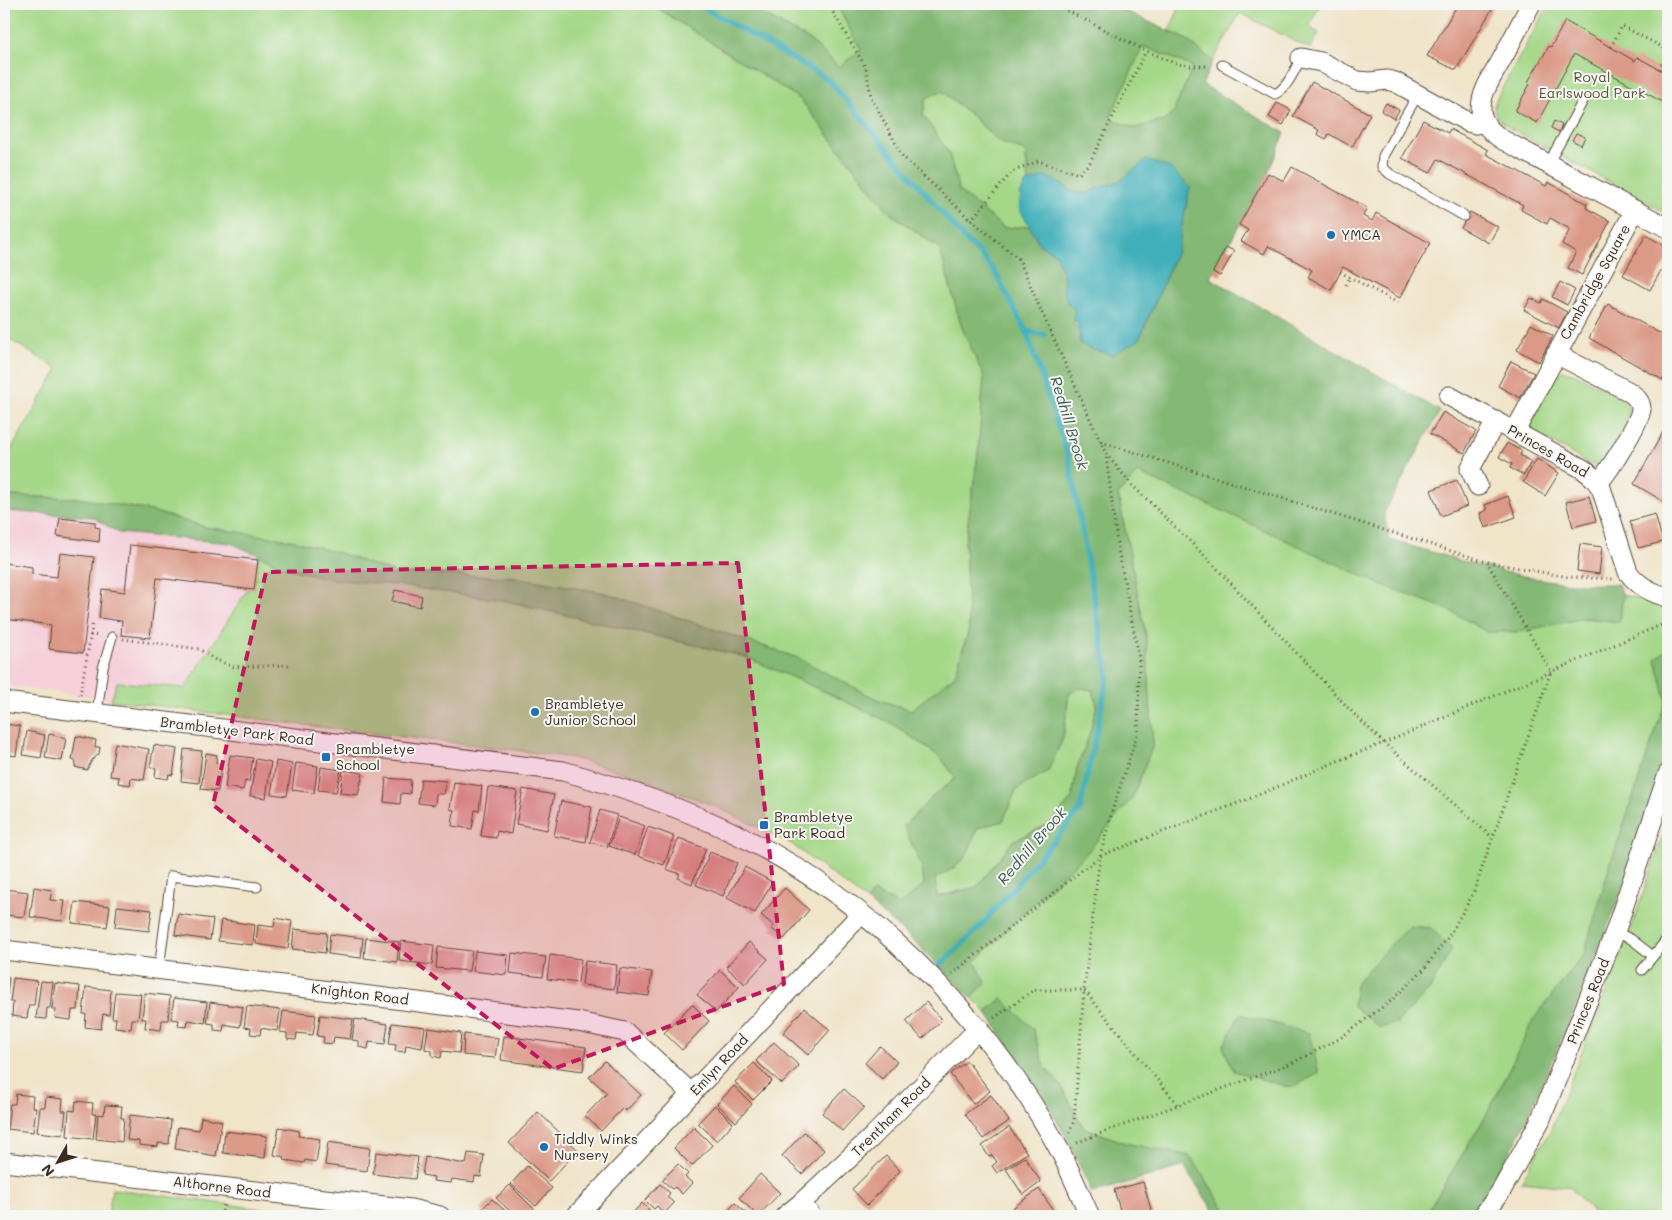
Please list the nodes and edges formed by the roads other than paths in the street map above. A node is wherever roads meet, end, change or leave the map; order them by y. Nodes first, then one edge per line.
1 (1531, 4) edge
2 (1301, 58) joint
3 (1222, 65) road end
4 (1418, 94) junction
5 (1584, 99) dead end
6 (1485, 122) junction
7 (1548, 164) junction
8 (1634, 210) junction
9 (1464, 216) dead end
10 (1668, 228) edge
11 (1556, 354) junction
12 (1449, 396) dead end
13 (1496, 421) junction
14 (1515, 431) junction
15 (1598, 483) junction
16 (1478, 486) dead end
17 (1668, 597) edge
18 (112, 638) road end
19 (4, 702) edge
20 (97, 712) junction
21 (1668, 774) edge
22 (257, 887) dead end
23 (861, 914) junction
24 (1615, 932) junction
25 (1667, 939) edge
26 (4, 950) edge
27 (1654, 956) junction
28 (159, 969) junction
29 (1642, 970) dead end
30 (978, 1028) junction
31 (692, 1094) junction
32 (4, 1162) edge
33 (806, 1210) edge
34 (440, 1216) edge
35 (576, 1216) edge
36 (785, 1216) edge
37 (1090, 1216) edge
38 (1483, 1216) edge

1 - 6 street
2 - 3 lane
2 - 4 street
4 - 6 street
4 - 9 lane
5 - 7 lane
6 - 7 street
7 - 8 street
8 - 10 street
8 - 11 street, Cambridge Square
11 - 14 street, Cambridge Square
11 - 15 street, Cambridge Square
12 - 13 street, Princes Road
13 - 14 street, Princes Road
13 - 16 street
14 - 15 street, Princes Road
15 - 17 street, Princes Road
18 - 20 lane
19 - 20 street, Brambletye Park Road
20 - 23 street, Brambletye Park Road
21 - 24 street, Princes Road
22 - 28 lane
23 - 30 street, Brambletye Park Road
23 - 31 street, Emlyn Road
24 - 27 lane
24 - 38 street, Princes Road
25 - 27 lane
26 - 28 street, Knighton Road
27 - 29 lane
28 - 31 street, Knighton Road
30 - 33 street, Trentham Road
30 - 37 street, Brambletye Park Road
31 - 35 street, Emlyn Road
32 - 34 street, Althorne Road
33 - 36 street, Trentham Road

